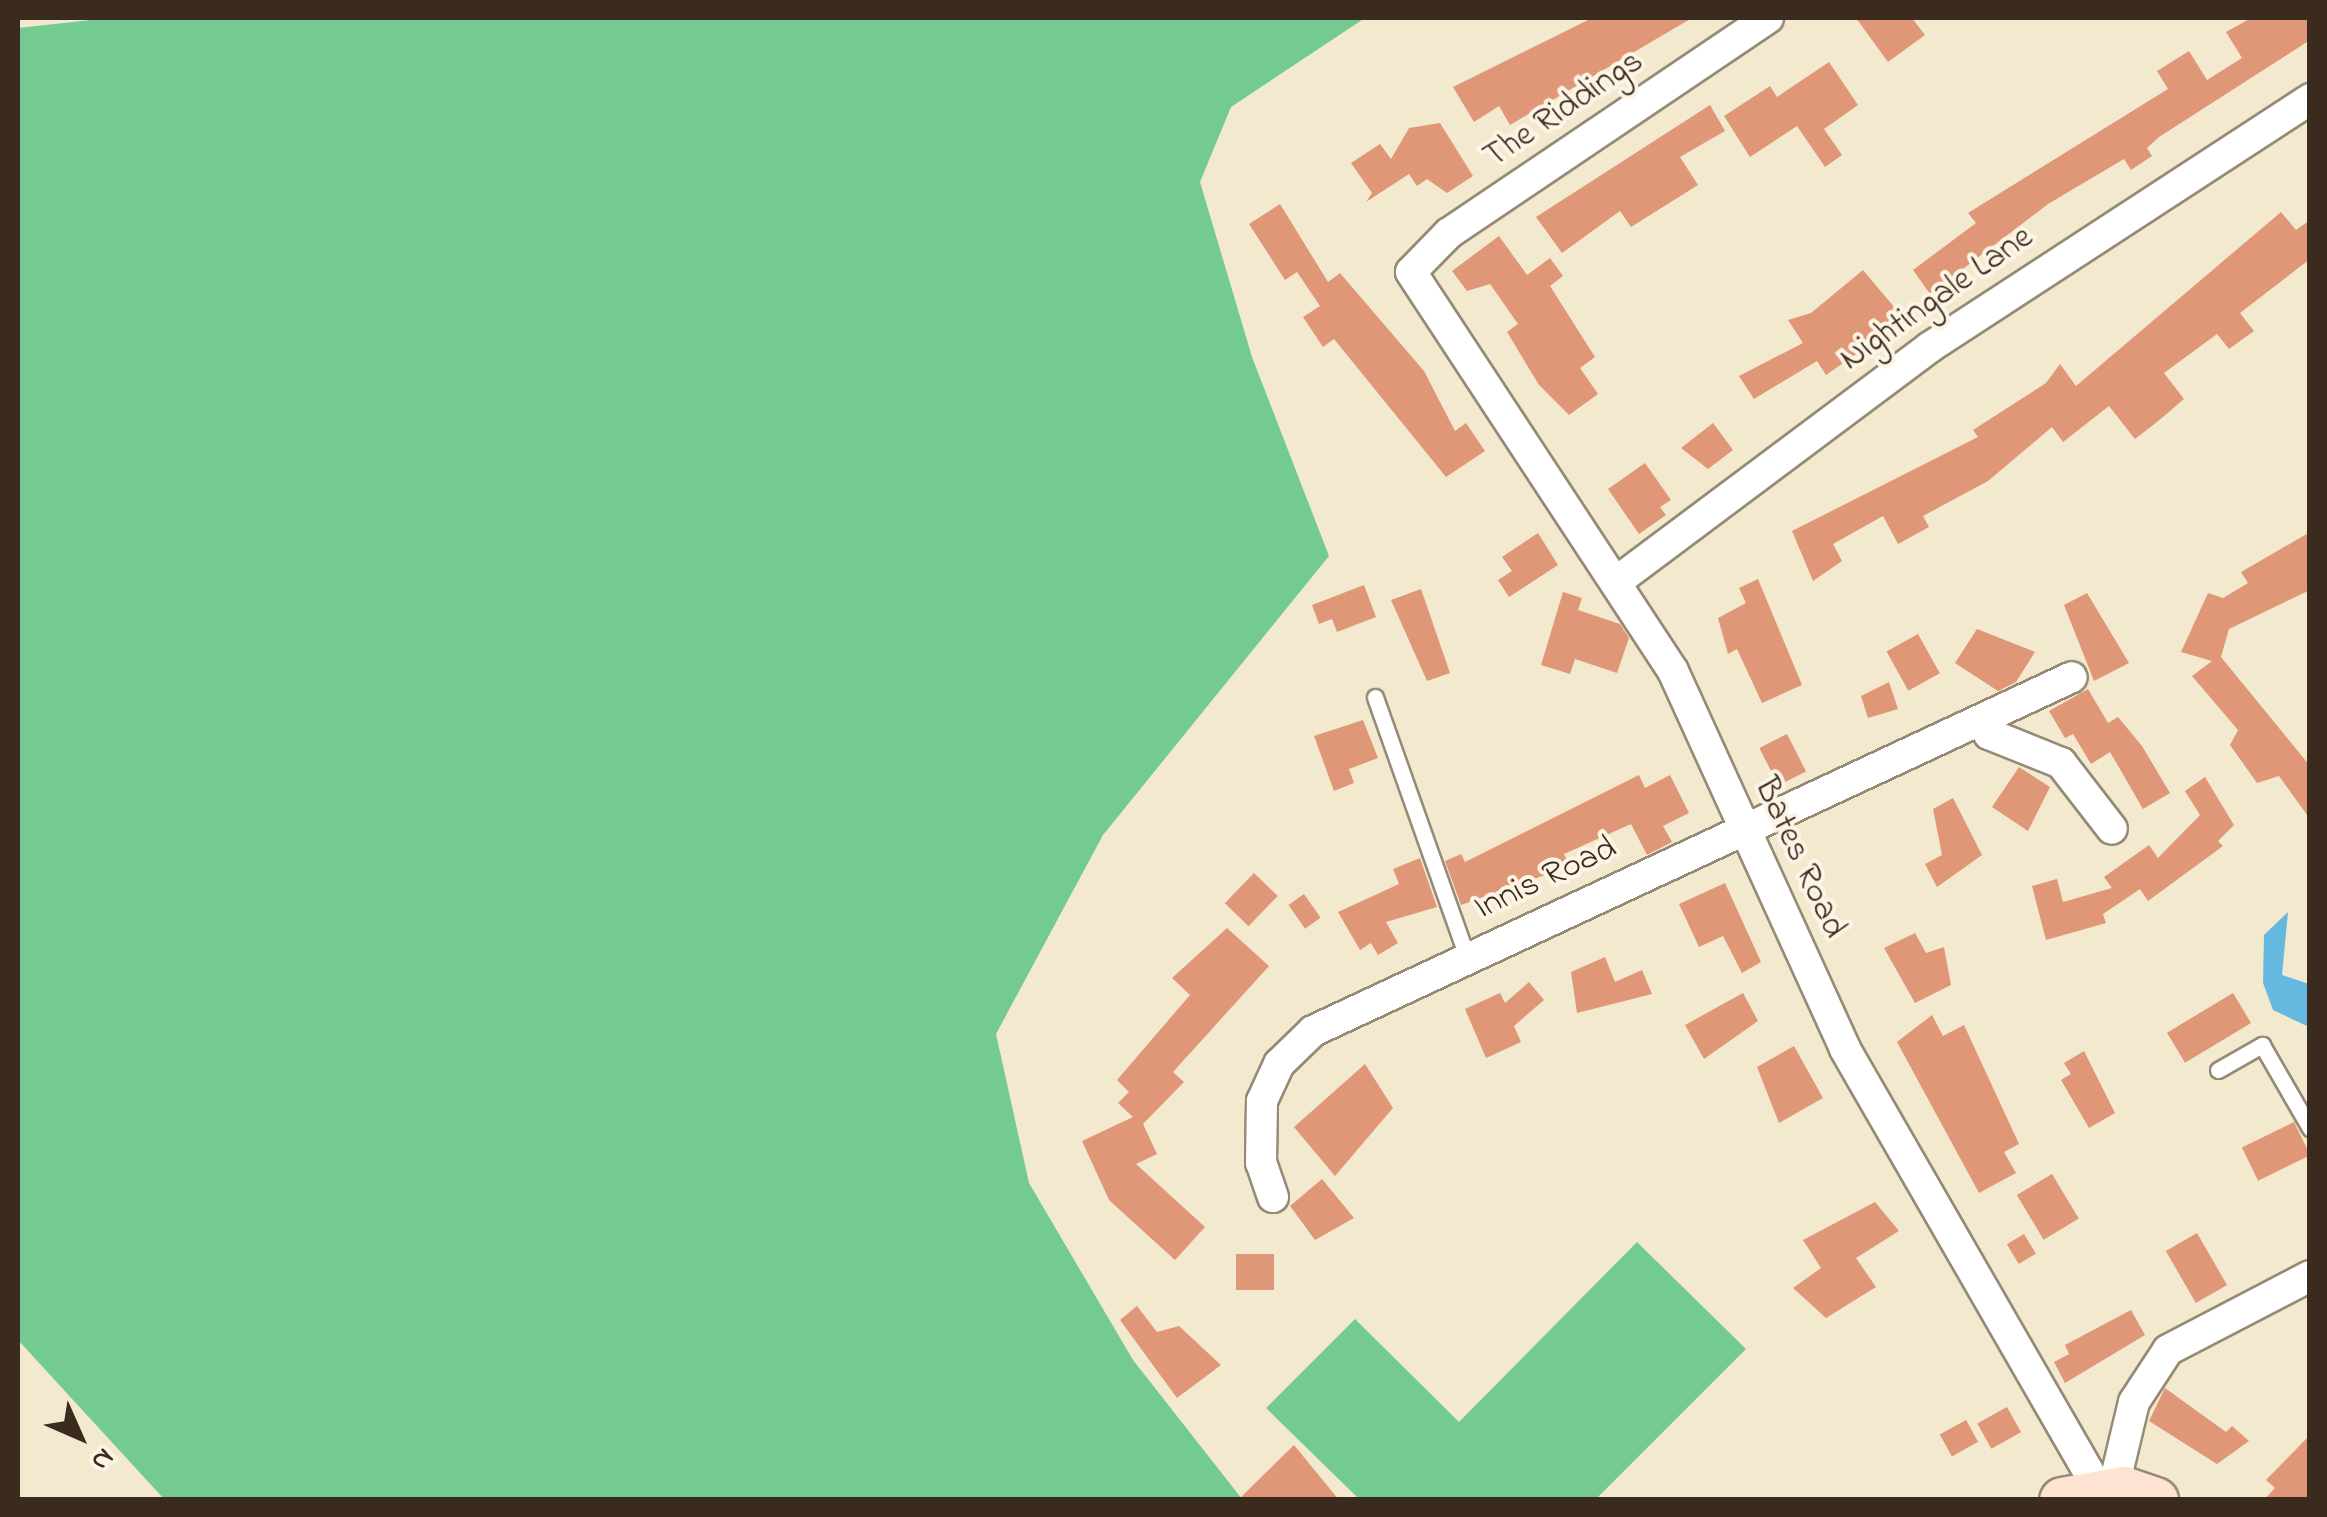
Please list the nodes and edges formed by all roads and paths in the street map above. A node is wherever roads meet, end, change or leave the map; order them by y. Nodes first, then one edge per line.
1 (1768, 18) edge
2 (2310, 99) edge
3 (1411, 272) joint
4 (1620, 579) junction
5 (2072, 677) dead end
6 (1374, 697) dead end
7 (1982, 722) junction
8 (1742, 828) junction
9 (2111, 829) dead end
10 (1467, 957) junction
11 (2218, 1070) dead end
12 (2310, 1128) edge
13 (1273, 1197) dead end
14 (2310, 1276) edge
15 (2104, 1496) edge

1 - 3 street, The Riddings
2 - 4 street, Nightingale Lane
3 - 4 street, Bates Road
4 - 8 street, Bates Road
5 - 7 street, Innis Road
6 - 10 lane
7 - 8 street, Innis Road
7 - 9 street
8 - 10 street, Innis Road
8 - 15 street, Bates Road
10 - 13 street, Innis Road
11 - 12 lane
14 - 15 street

